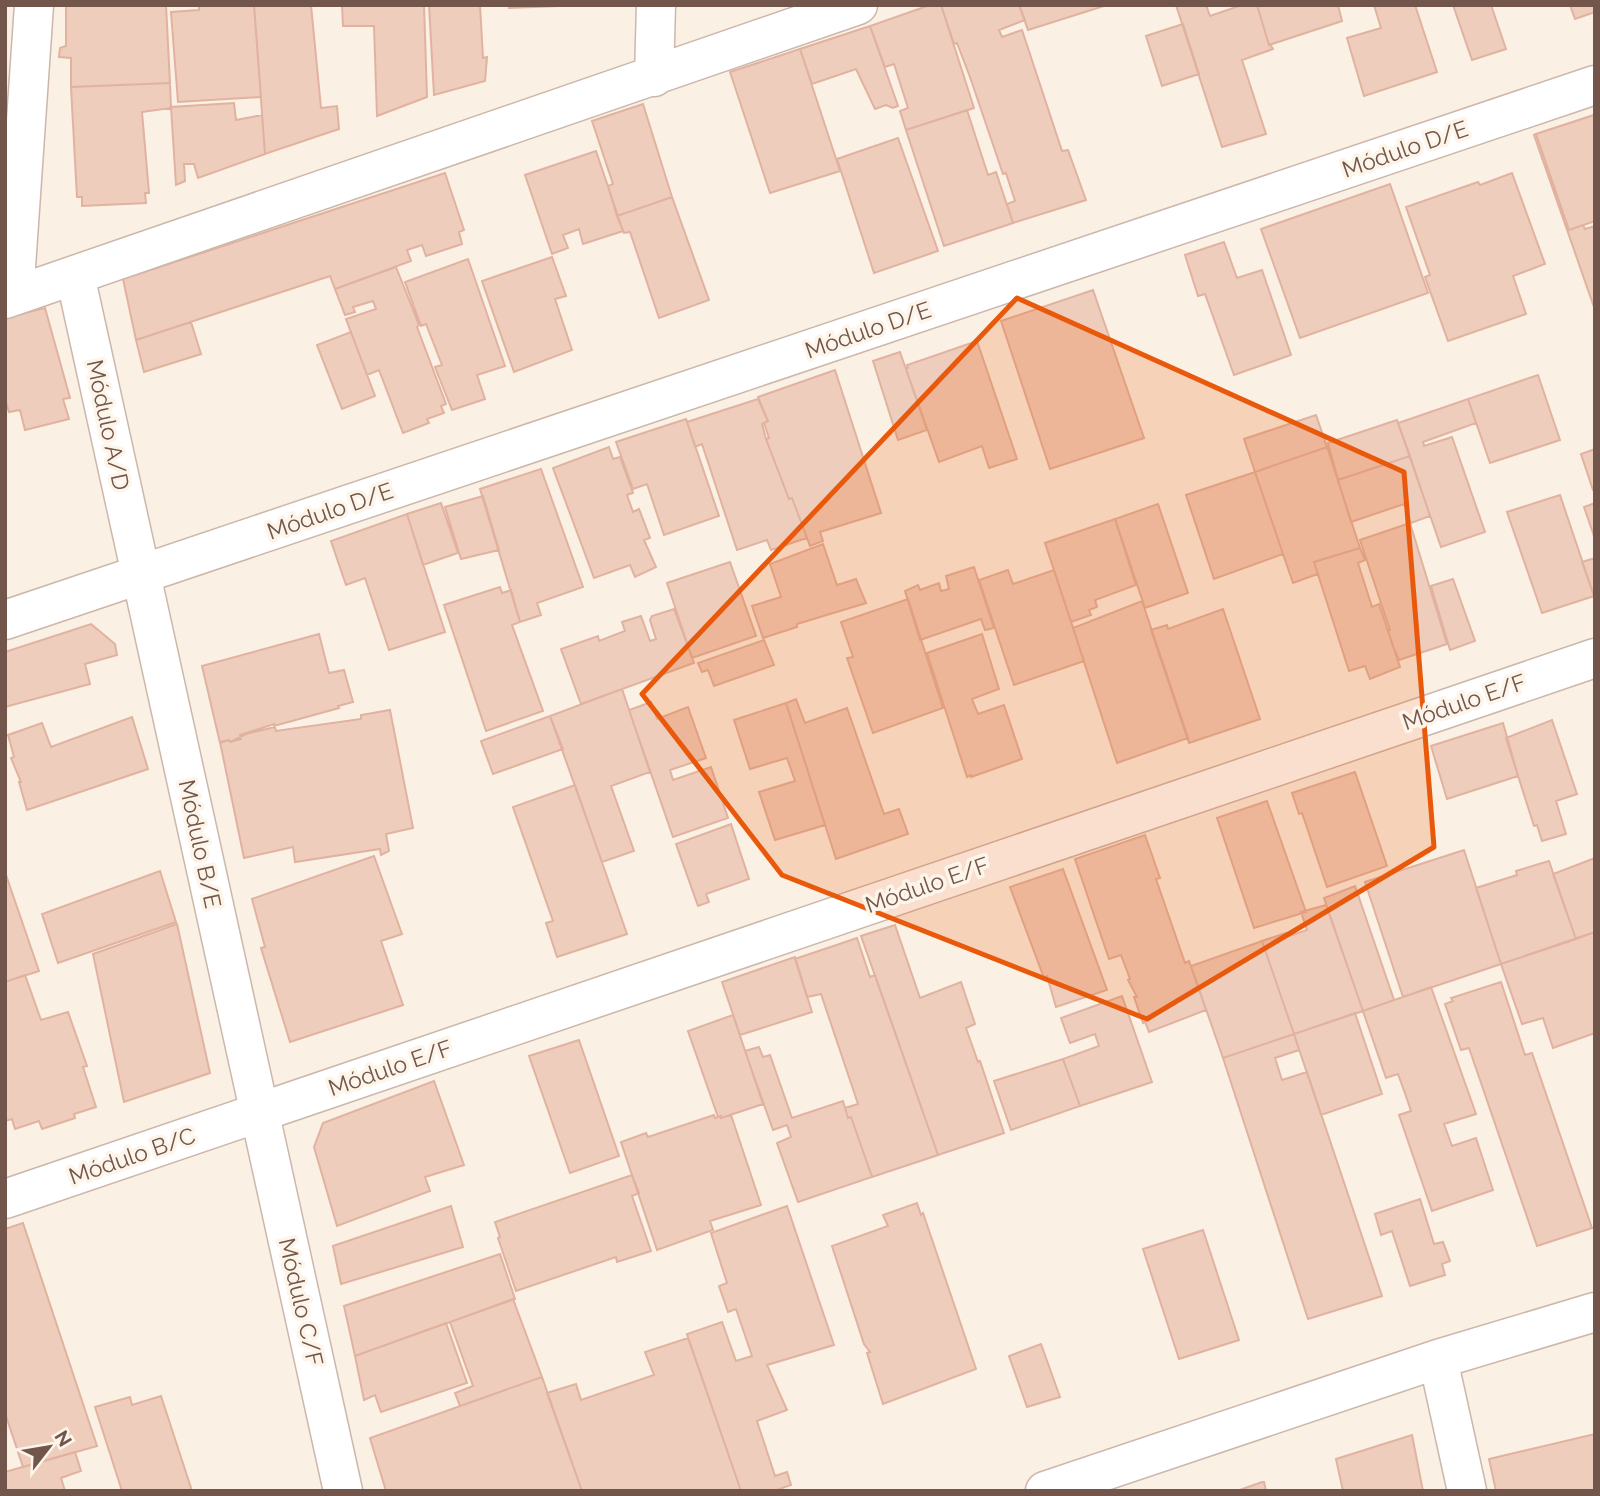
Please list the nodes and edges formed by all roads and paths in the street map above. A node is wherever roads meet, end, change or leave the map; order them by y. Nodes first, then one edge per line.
1 (34, 5) edge
2 (656, 5) edge
3 (858, 5) edge
4 (653, 77) junction
5 (1595, 85) edge
6 (75, 275) junction
7 (9, 297) edge
8 (141, 574) junction
9 (5, 620) edge
10 (1595, 658) edge
11 (259, 1113) junction
12 (5, 1199) edge
13 (1595, 1312) edge
14 (1438, 1359) junction
15 (343, 1491) edge
16 (1045, 1491) edge
17 (1467, 1491) edge

1 - 7 street
2 - 4 street
3 - 4 street
4 - 6 street
5 - 8 street, Módulo D/E
6 - 7 street
6 - 8 street, Módulo A/D
8 - 9 street, Módulo D/E
8 - 11 street, Módulo B/E
10 - 11 street, Módulo E/F
11 - 12 street, Módulo B/C
11 - 15 street, Módulo C/F
13 - 14 street
14 - 16 street
14 - 17 street

